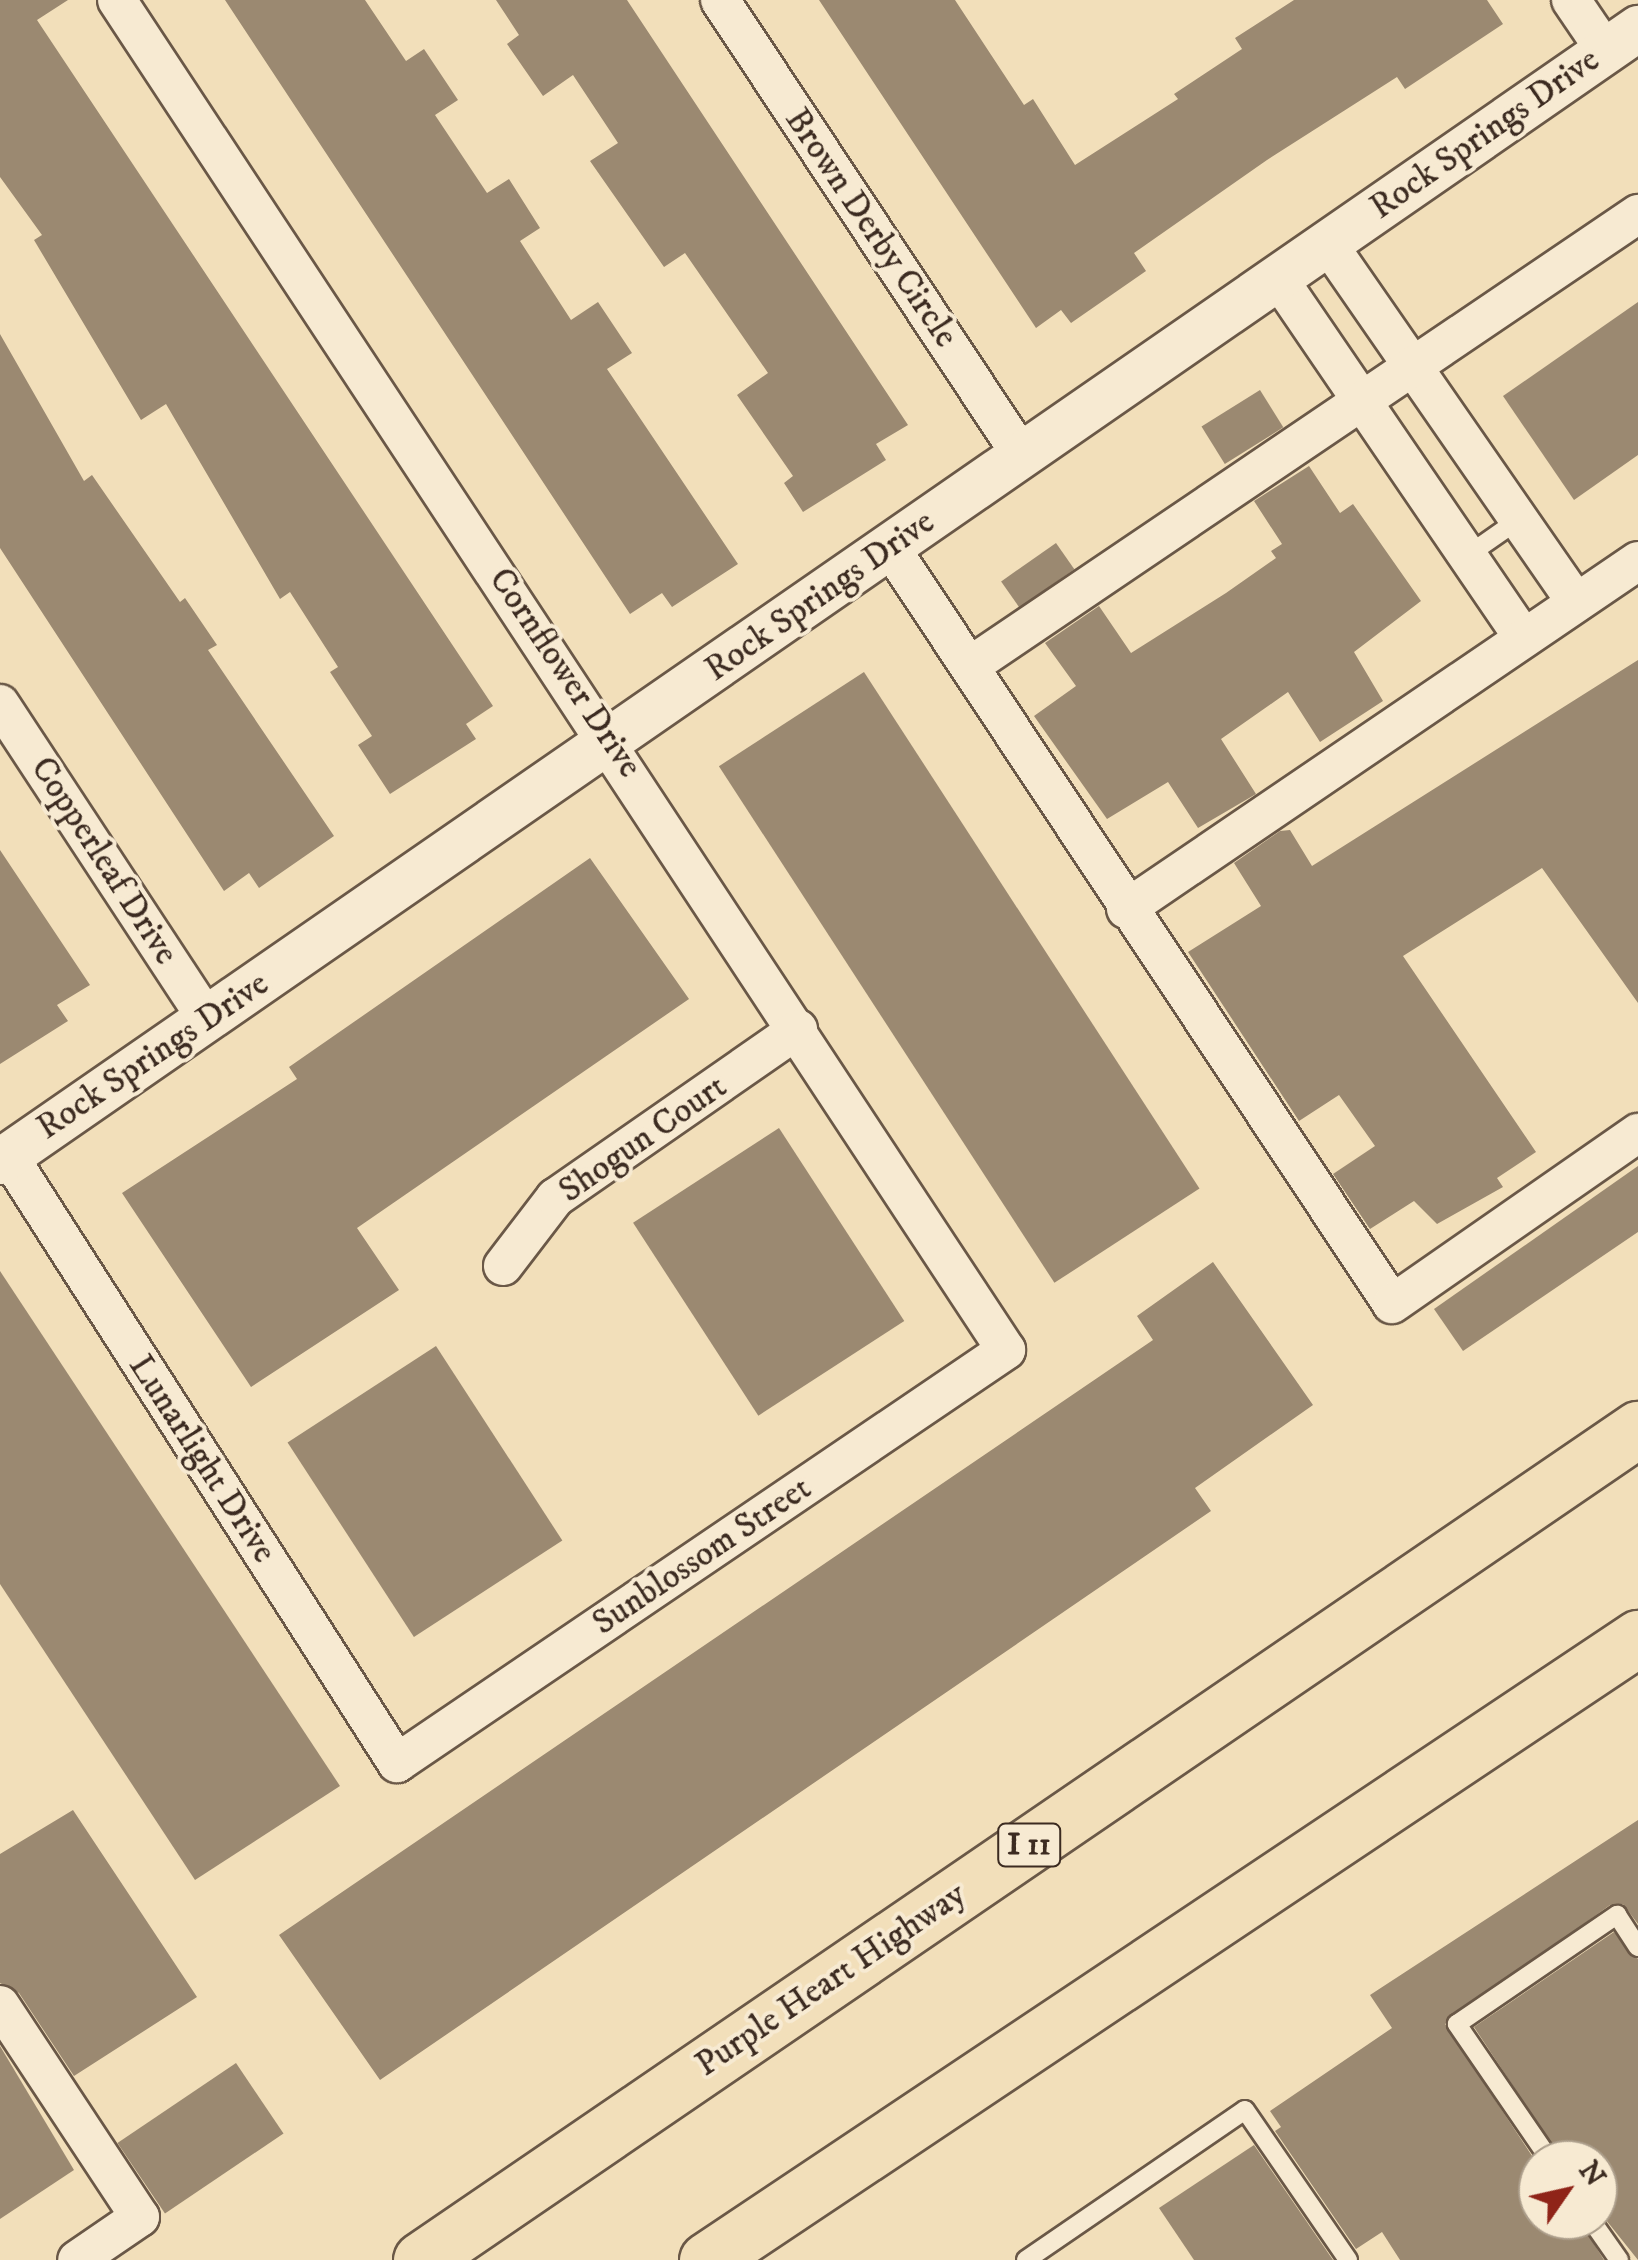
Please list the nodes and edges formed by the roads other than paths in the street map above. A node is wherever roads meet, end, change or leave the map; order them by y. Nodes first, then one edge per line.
1 (117, 0) edge
2 (720, 0) edge
3 (1571, 0) edge
4 (1621, 39) edge
5 (1638, 214) edge
6 (1328, 244) junction
7 (1278, 278) junction
8 (1413, 366) junction
9 (1362, 401) junction
10 (1022, 456) junction
11 (1518, 520) junction
12 (890, 547) junction
13 (1468, 555) junction
14 (1638, 561) edge
15 (1576, 602) junction
16 (1524, 638) junction
17 (970, 666) junction
18 (0, 704) edge
19 (610, 741) junction
20 (1126, 910) junction
21 (207, 1019) junction
22 (798, 1029) junction
23 (1638, 1133) edge
24 (4, 1158) edge
25 (503, 1266) dead end
26 (1006, 1350) joint
27 (1638, 1429) edge
28 (1638, 1638) edge
29 (397, 1763) joint
30 (1638, 1947) edge
31 (0, 2005) edge
32 (1536, 2140) edge
33 (77, 2260) edge
34 (421, 2260) edge
35 (706, 2260) edge
36 (1026, 2260) edge
37 (1348, 2260) edge

1 - 19 street, Cornflower Drive
2 - 10 street, Brown Derby Circle
3 - 4 street
4 - 6 street, Rock Springs Drive
5 - 8 street
6 - 7 street, Rock Springs Drive
6 - 8 street
7 - 9 street
7 - 10 street, Rock Springs Drive
8 - 9 street
8 - 11 street
9 - 13 street
9 - 17 street
10 - 12 street, Rock Springs Drive
11 - 13 lane
11 - 15 street
12 - 17 street
12 - 19 street, Rock Springs Drive
13 - 16 street
14 - 15 street
15 - 16 street
16 - 20 street
17 - 20 street
18 - 21 street, Copperleaf Drive
19 - 21 street, Rock Springs Drive
19 - 22 street, Cornflower Drive
20 - 23 street
21 - 24 street, Rock Springs Drive
22 - 25 street, Shogun Court
22 - 26 street, Cornflower Drive
24 - 29 street, Lunarlight Drive
26 - 29 street, Sunblossom Street
27 - 34 highway, Purple Heart Highway / I 11
28 - 35 highway
30 - 32 lane
31 - 33 street
36 - 37 lane

